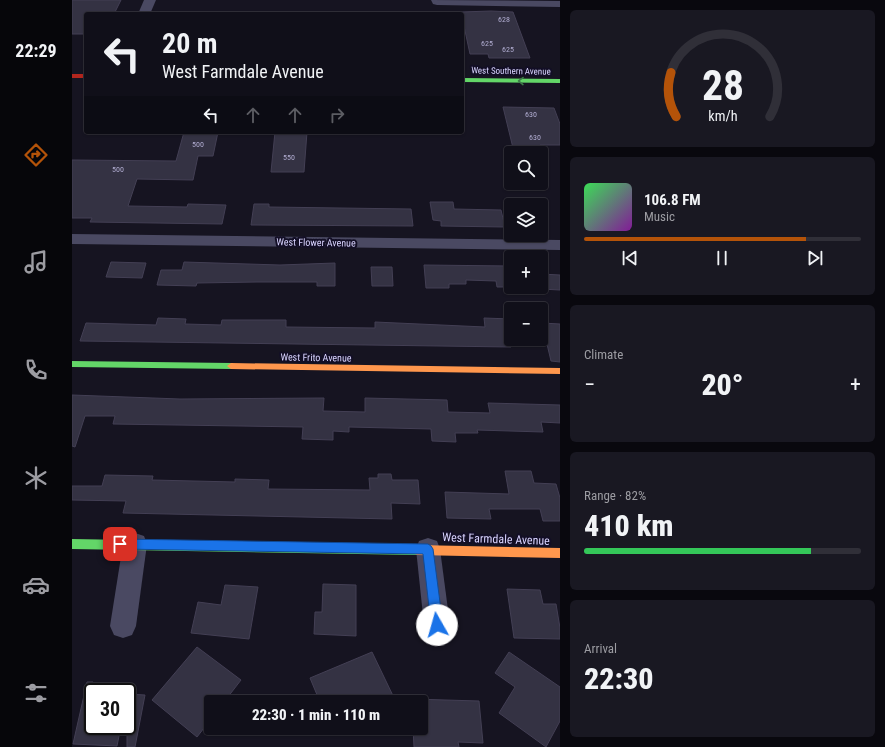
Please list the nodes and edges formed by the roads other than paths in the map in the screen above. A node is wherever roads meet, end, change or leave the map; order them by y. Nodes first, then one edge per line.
1 (150, 0) edge
2 (437, 1) edge
3 (560, 4) edge
4 (145, 12) edge
5 (72, 76) edge
6 (84, 76) edge
7 (464, 80) edge
8 (560, 81) edge
9 (72, 239) edge
10 (560, 245) edge
11 (72, 364) edge
12 (560, 371) edge
13 (72, 544) edge
14 (135, 544) junction
15 (428, 549) junction
16 (560, 553) edge
17 (437, 625) dead end
18 (123, 626) dead end

1 - 4 street
2 - 3 street
5 - 6 street
8 -> 7 street, West Southern Avenue
9 - 10 street, West Flower Avenue
11 - 12 street, West Frito Avenue
13 - 14 street, West Farmdale Avenue
14 - 15 street, West Farmdale Avenue
14 - 18 street
15 - 16 street, West Farmdale Avenue
15 - 17 street

